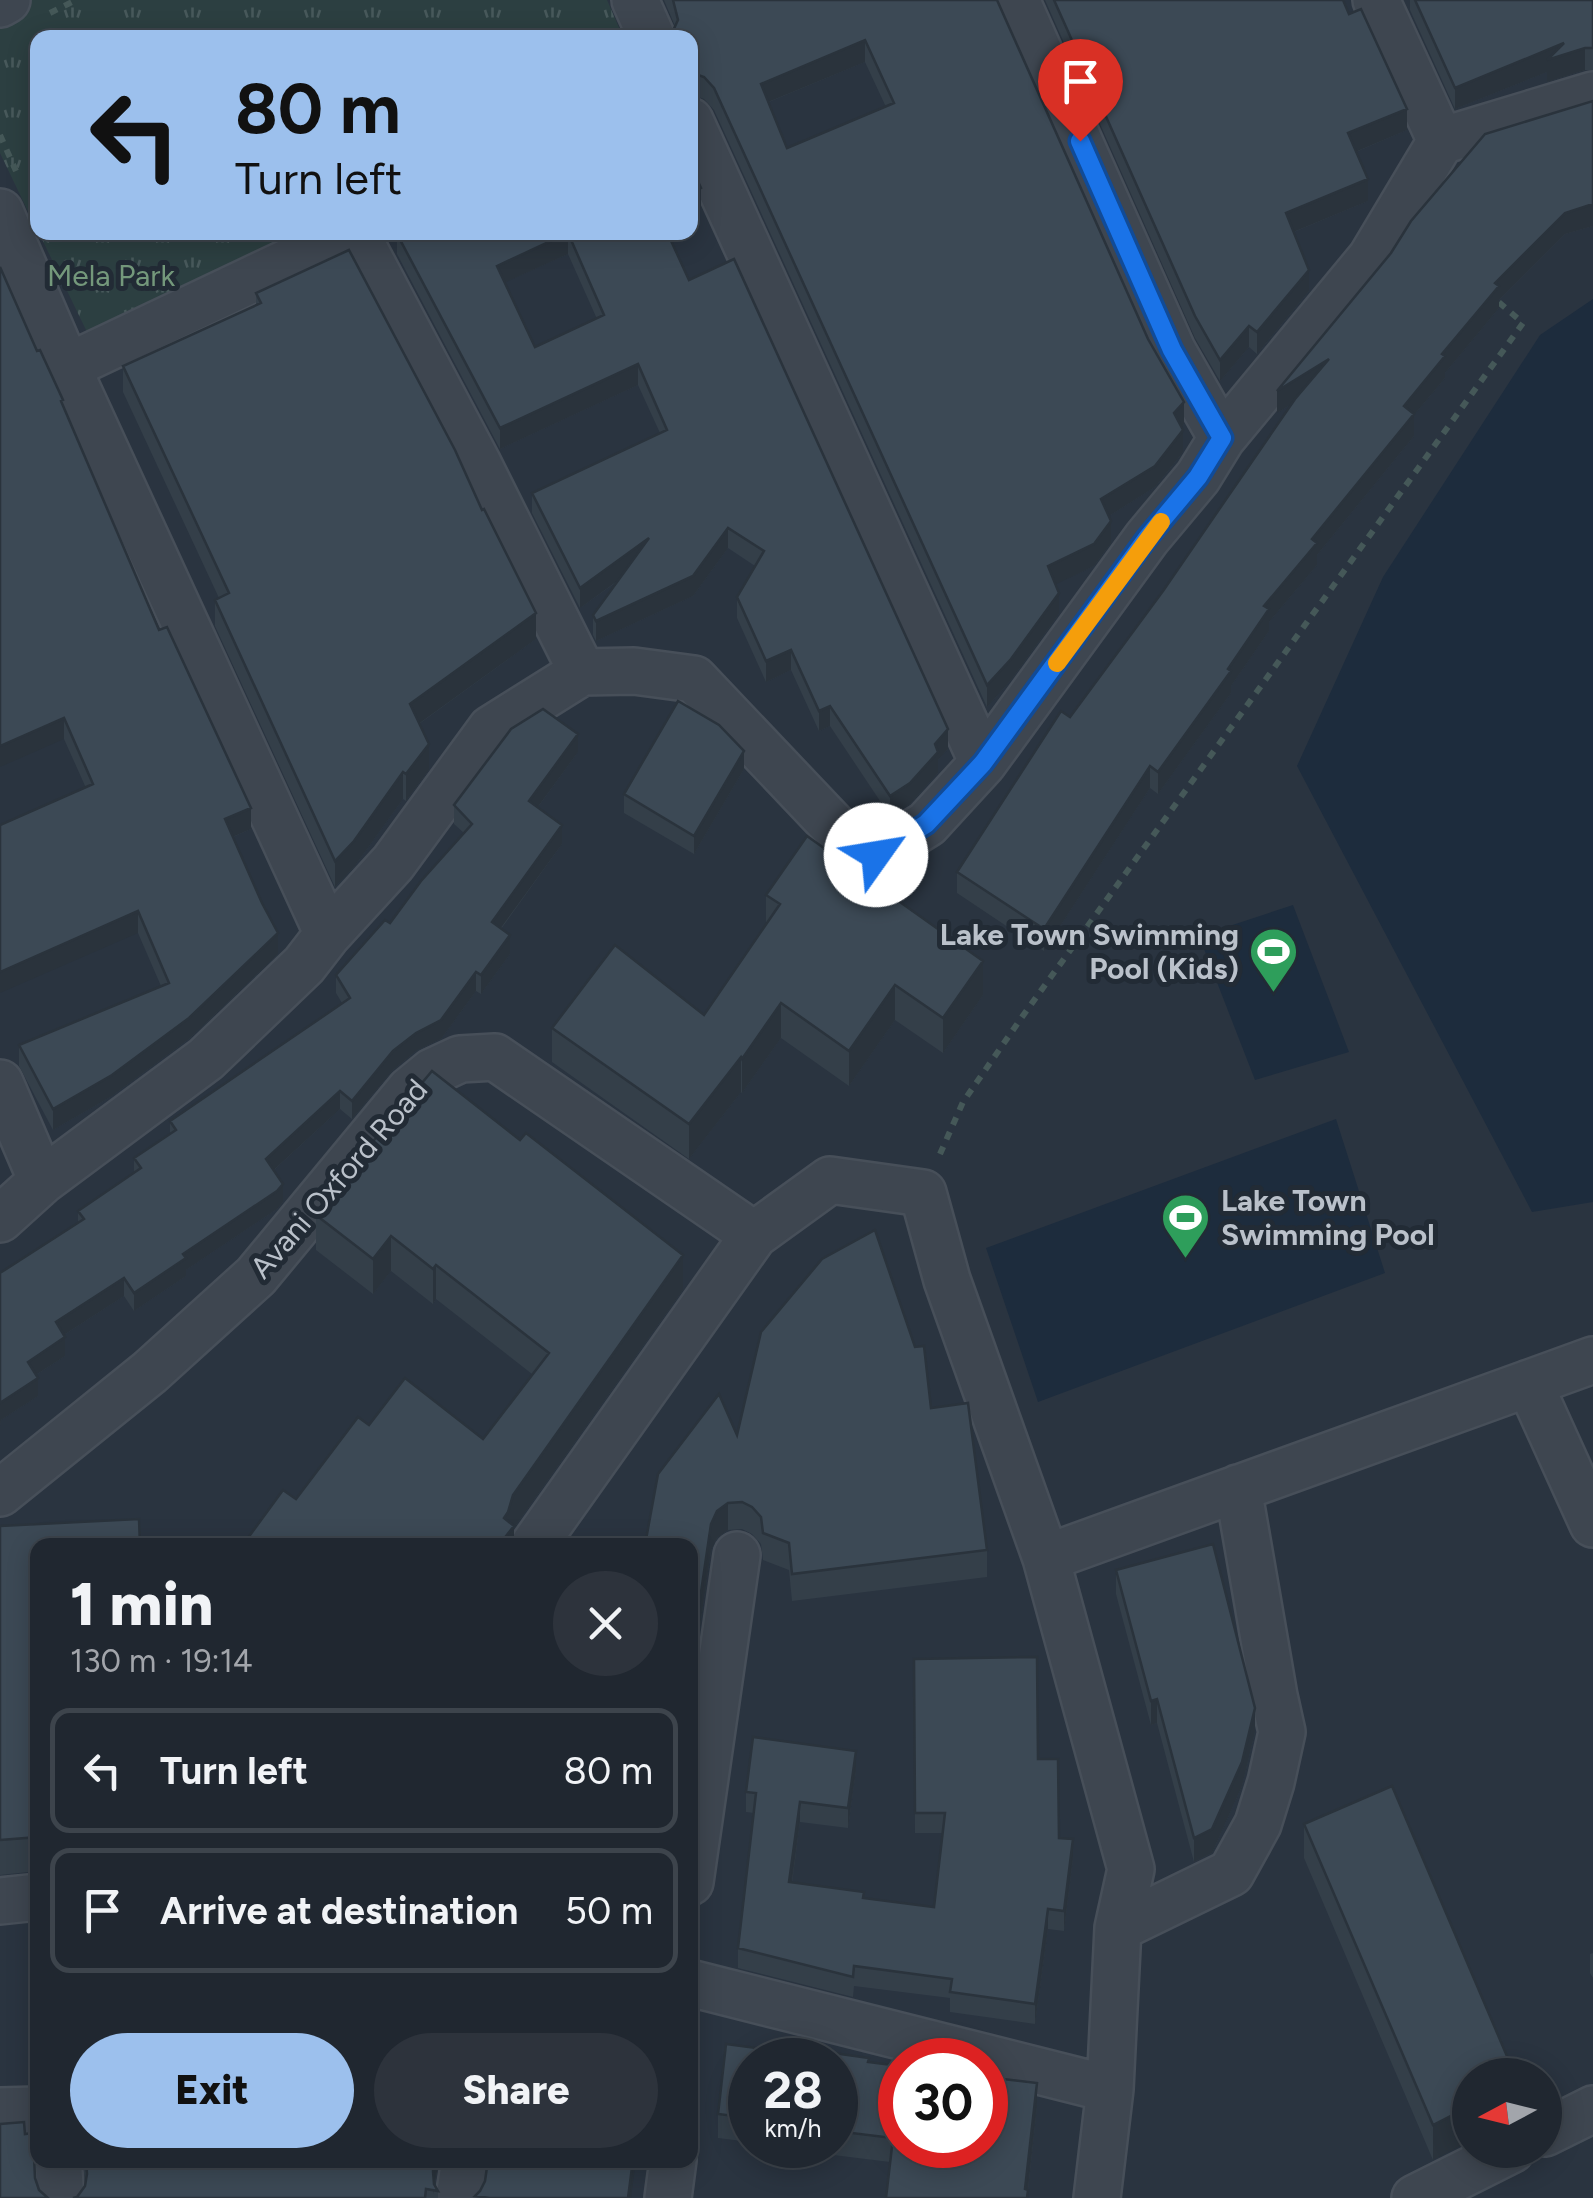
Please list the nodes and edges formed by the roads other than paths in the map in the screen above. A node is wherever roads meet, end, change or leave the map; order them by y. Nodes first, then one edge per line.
1 (7, 0) edge
2 (635, 0) edge
3 (1016, 0) edge
4 (1376, 0) edge
5 (0, 4) edge
6 (648, 30) edge
7 (1593, 95) edge
8 (698, 139) edge
9 (1440, 142) junction
10 (0, 212) edge
11 (336, 240) edge
12 (357, 240) edge
13 (67, 367) junction
14 (1222, 438) junction
15 (582, 672) junction
16 (983, 763) junction
17 (328, 934) junction
18 (0, 1082) edge
19 (42, 1181) junction
20 (0, 1219) edge
21 (754, 1235) junction
22 (1593, 1360) edge
23 (1529, 1383) junction
24 (1238, 1488) junction
25 (0, 1493) edge
26 (1593, 1524) edge
27 (539, 1538) edge
28 (737, 1555) dead end
29 (1046, 1558) junction
30 (698, 1826) edge
31 (30, 1899) edge
32 (0, 1901) edge
33 (1118, 1928) junction
34 (698, 1986) edge
35 (1110, 2089) junction
36 (1593, 2109) edge
37 (30, 2110) edge
38 (0, 2111) edge
39 (1562, 2124) edge
40 (59, 2168) edge
41 (464, 2168) edge
42 (672, 2168) edge
43 (1475, 2168) edge
44 (61, 2198) edge
45 (458, 2198) edge
46 (668, 2198) edge
47 (1097, 2198) edge
48 (1415, 2198) edge

1 - 5 street
2 - 6 street
3 - 14 street
4 - 9 street
7 - 9 street
8 - 16 street
9 - 14 street
10 - 13 street
11 - 13 street
12 - 15 street
13 - 17 street
14 - 16 street
15 - 16 street
15 - 17 street
17 - 19 street
18 - 19 street
19 - 20 street
21 - 25 street, Avani Oxford Road
21 - 27 street
21 - 29 street
22 - 23 street
23 - 24 street
23 - 26 street
24 - 29 street
24 - 33 street
28 - 30 street
29 - 33 street
31 - 32 street
33 - 35 street
34 - 35 street
35 - 47 street
36 - 39 street
37 - 38 street
40 - 44 street
41 - 45 street
42 - 46 street
43 - 48 street

